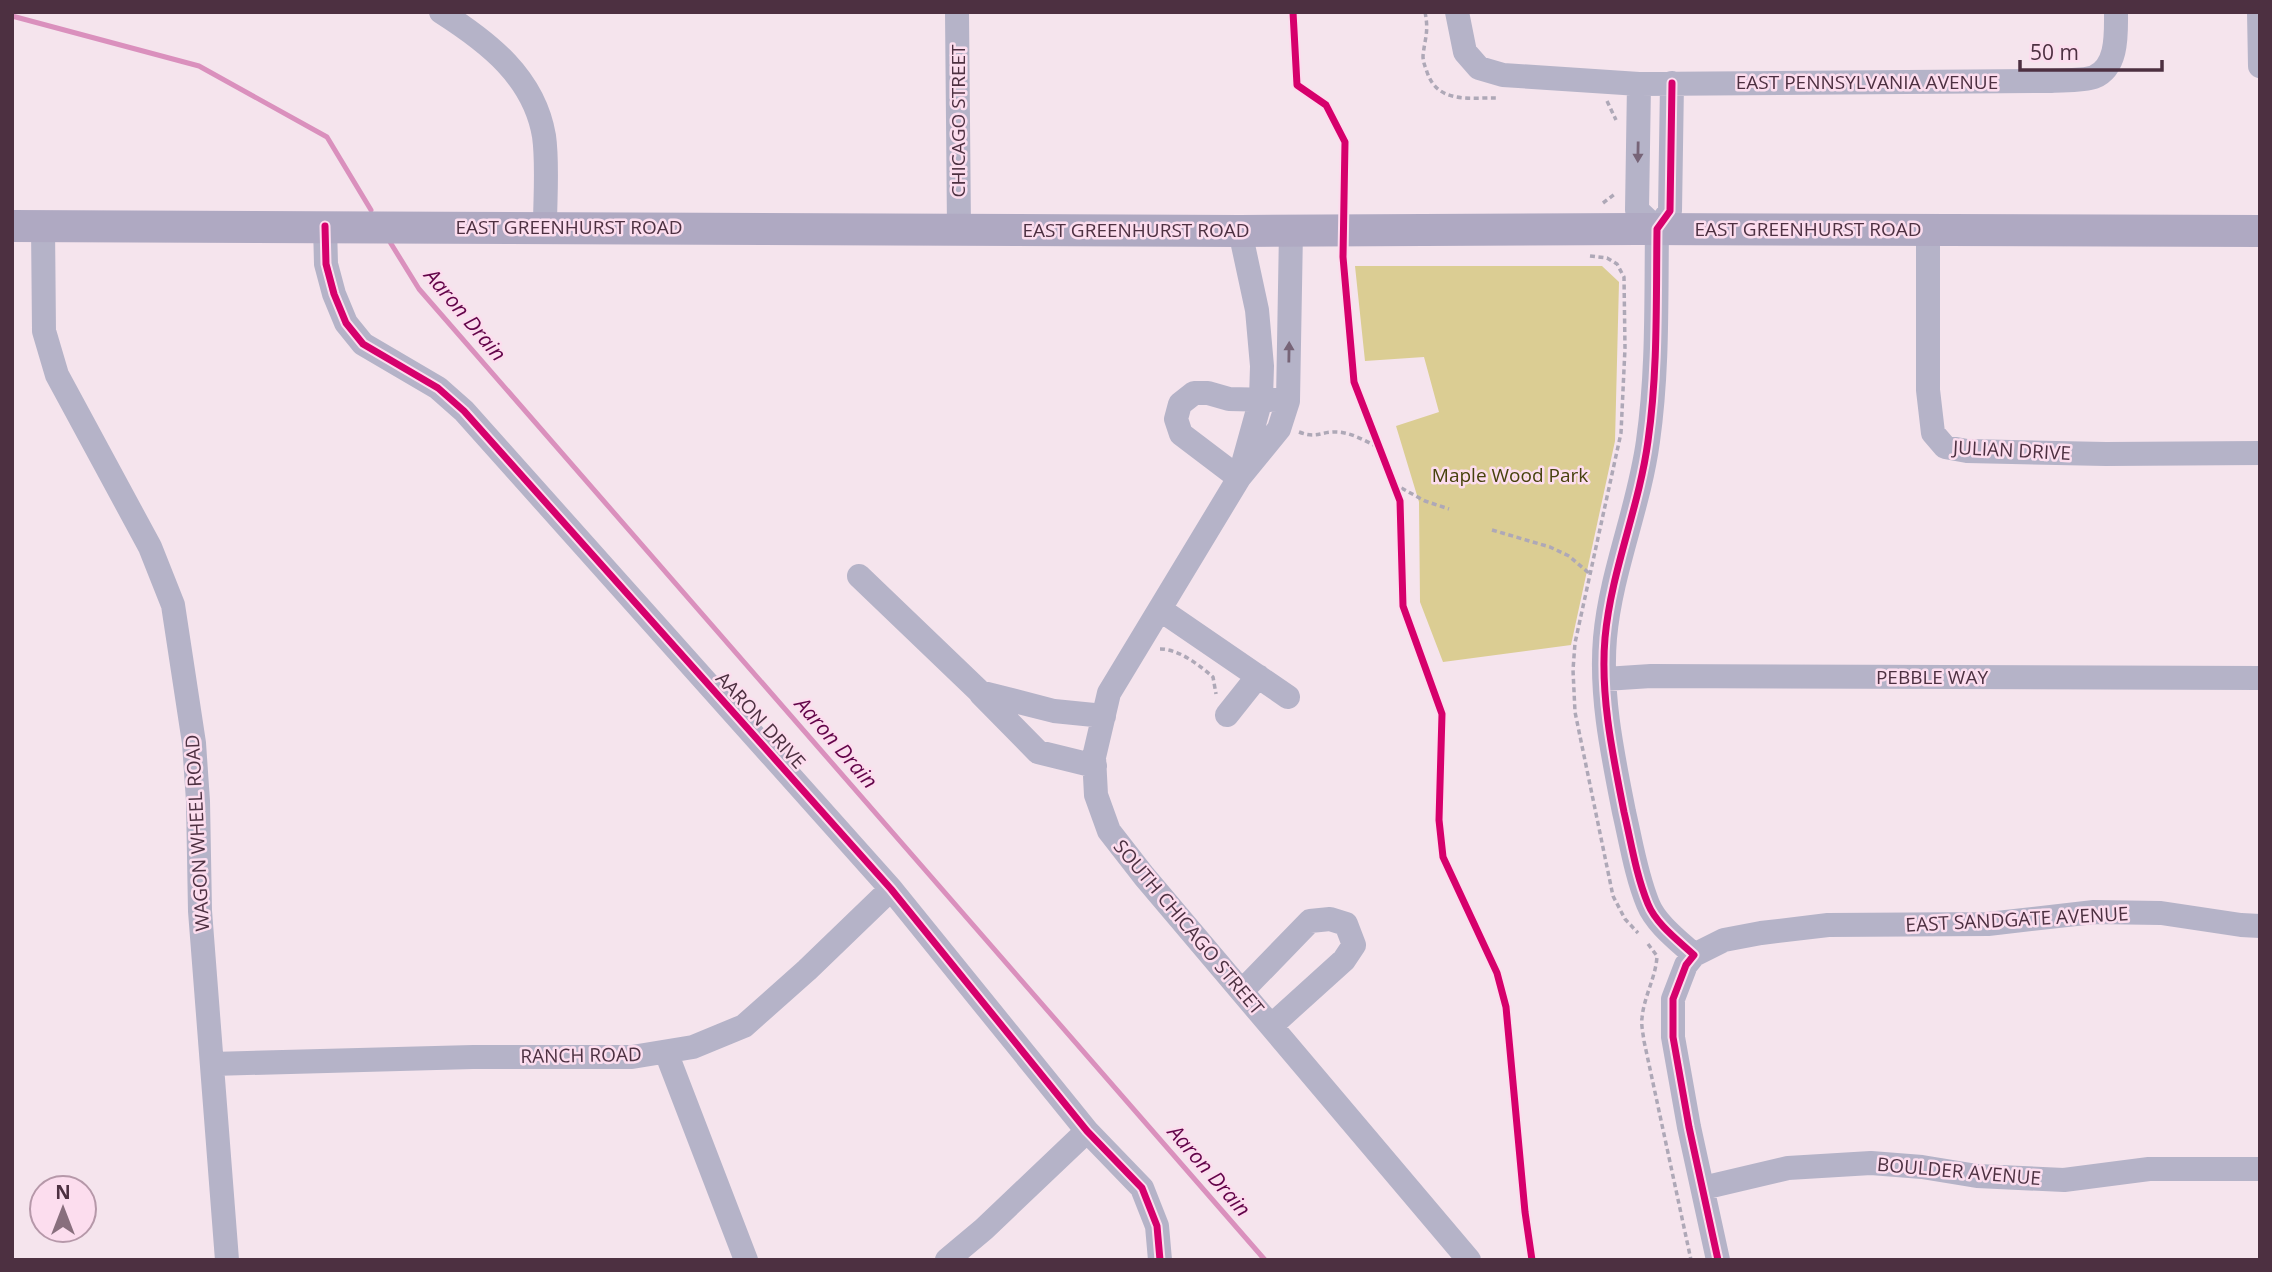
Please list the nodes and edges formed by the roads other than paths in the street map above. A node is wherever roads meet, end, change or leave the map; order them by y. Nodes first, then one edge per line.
1 (441, 12) edge
2 (957, 12) edge
3 (1457, 12) edge
4 (2116, 12) edge
5 (2259, 12) edge
6 (2260, 66) edge
7 (1672, 83) junction
8 (1639, 84) junction
9 (27, 226) edge
10 (325, 226) junction
11 (545, 227) junction
12 (959, 229) junction
13 (1657, 229) junction
14 (1291, 230) junction
15 (1928, 230) junction
16 (2260, 231) edge
17 (1240, 232) junction
18 (1261, 400) junction
19 (1288, 401) junction
20 (2260, 453) edge
21 (1239, 478) junction
22 (859, 576) dead end
23 (1161, 610) junction
24 (1258, 676) junction
25 (2260, 678) edge
26 (1605, 680) junction
27 (980, 692) junction
28 (1288, 697) dead end
29 (1219, 708) road end
30 (1104, 716) junction
31 (1095, 765) junction
32 (891, 889) junction
33 (2260, 926) edge
34 (1694, 955) junction
35 (1242, 991) junction
36 (1271, 1026) junction
37 (666, 1052) junction
38 (212, 1064) junction
39 (1087, 1131) junction
40 (2260, 1169) edge
41 (1703, 1188) junction
42 (227, 1260) edge
43 (746, 1260) edge
44 (947, 1260) edge
45 (1160, 1260) edge
46 (1469, 1260) edge
47 (1718, 1260) edge

1 - 11 street
2 - 12 street, CHICAGO STREET
3 - 8 street, EAST PENNSYLVANIA AVENUE
4 - 7 street, EAST PENNSYLVANIA AVENUE
5 - 6 street
7 - 8 street, EAST PENNSYLVANIA AVENUE
7 - 13 street
8 -> 13 street
9 - 10 main road, EAST GREENHURST ROAD
9 - 38 street, WAGON WHEEL ROAD
10 - 11 main road, EAST GREENHURST ROAD
10 - 32 street, AARON DRIVE
11 - 12 main road, EAST GREENHURST ROAD
12 - 17 main road, EAST GREENHURST ROAD
13 - 14 main road, EAST GREENHURST ROAD
13 - 15 main road, EAST GREENHURST ROAD
13 - 26 street
14 - 17 main road, EAST GREENHURST ROAD
19 -> 14 street, SOUTH CHICAGO STREET
15 - 16 main road, EAST GREENHURST ROAD
15 - 20 street, JULIAN DRIVE
17 - 18 street, SOUTH CHICAGO STREET
18 - 19 street
18 - 21 street, SOUTH CHICAGO STREET
18 - 21 street
19 - 21 street, SOUTH CHICAGO STREET
21 - 23 street, SOUTH CHICAGO STREET
22 - 27 street
23 - 24 street
23 - 30 street, SOUTH CHICAGO STREET
24 - 28 street
24 - 29 street
25 - 26 street, PEBBLE WAY
26 - 34 street
27 - 30 street
27 - 31 street
30 - 31 street, SOUTH CHICAGO STREET
31 - 35 street, SOUTH CHICAGO STREET
32 - 37 street, RANCH ROAD
32 - 39 street, AARON DRIVE
33 - 34 street, EAST SANDGATE AVENUE
34 - 41 street
35 - 36 street, SOUTH CHICAGO STREET
35 - 36 street
36 - 46 street, SOUTH CHICAGO STREET
37 - 38 street, RANCH ROAD
37 - 43 street
38 - 42 street, WAGON WHEEL ROAD
39 - 44 street
39 - 45 street, AARON DRIVE
40 - 41 street, BOULDER AVENUE
41 - 47 street

